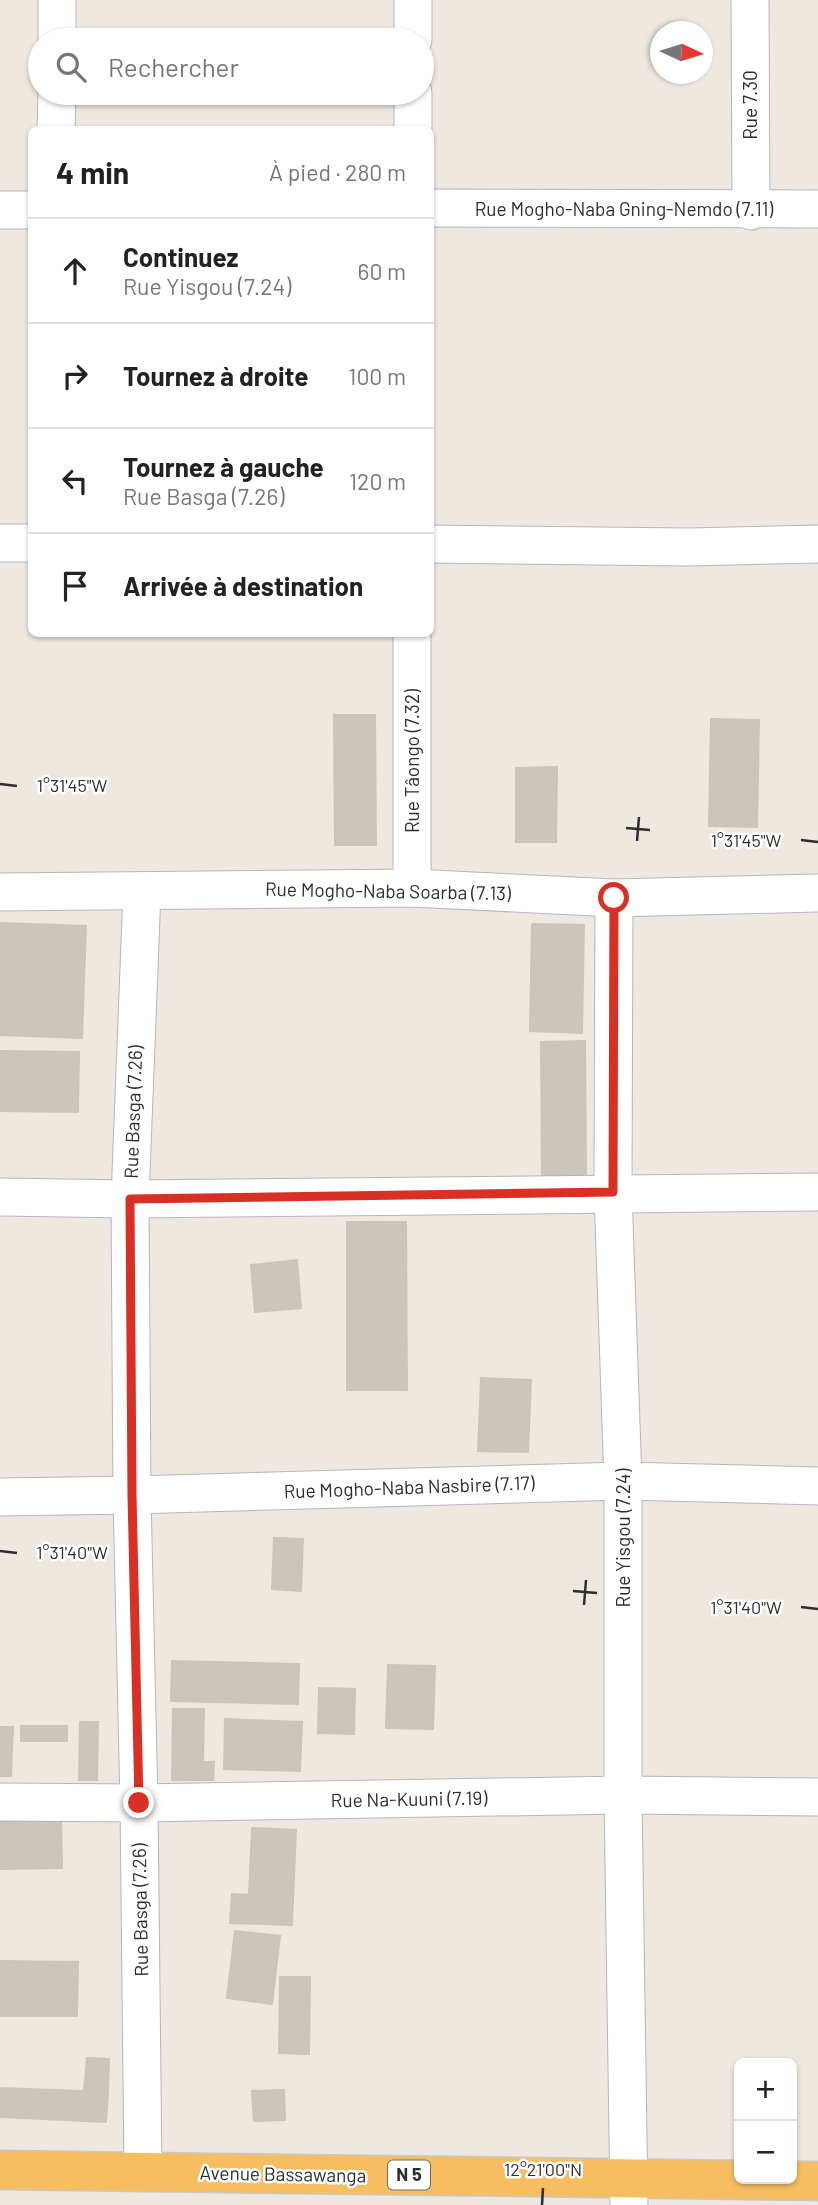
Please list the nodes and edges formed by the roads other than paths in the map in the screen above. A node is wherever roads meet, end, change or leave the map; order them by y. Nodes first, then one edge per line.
1 (57, 0) edge
2 (413, 0) edge
3 (750, 0) edge
4 (57, 28) edge
5 (413, 28) edge
6 (57, 105) edge
7 (413, 105) edge
8 (56, 126) edge
9 (413, 126) edge
10 (434, 208) edge
11 (818, 209) edge
12 (0, 210) edge
13 (28, 210) edge
14 (751, 211) junction
15 (0, 543) edge
16 (28, 543) edge
17 (434, 544) edge
18 (818, 544) edge
19 (412, 637) edge
20 (412, 888) junction
21 (142, 891) junction
22 (0, 892) edge
23 (818, 893) edge
24 (614, 898) junction
25 (613, 1192) junction
26 (818, 1192) edge
27 (0, 1197) edge
28 (130, 1199) junction
29 (623, 1481) junction
30 (818, 1486) edge
31 (132, 1495) junction
32 (0, 1497) edge
33 (623, 1795) junction
34 (818, 1797) edge
35 (0, 1802) edge
36 (139, 1803) junction
37 (0, 2170) edge
38 (143, 2172) junction
39 (818, 2182) edge
40 (629, 2191) edge

1 - 4 street
2 - 5 street
3 - 14 street, Rue 7.30
6 - 8 street
7 - 9 street
10 - 14 street, Rue Mogho-Naba Gning-Nemdo (7.11)
11 - 14 street, Rue Mogho-Naba Gning-Nemdo (7.11)
12 - 13 street
15 - 16 street
17 - 18 street
19 - 20 street, Rue Tâongo (7.32)
20 - 21 street, Rue Mogho-Naba Soarba (7.13)
20 - 24 street, Rue Mogho-Naba Soarba (7.13)
21 - 22 street, Rue Mogho-Naba Soarba (7.13)
21 - 28 street, Rue Basga (7.26)
23 - 24 street, Rue Mogho-Naba Soarba (7.13)
24 - 25 street, Rue Yisgou (7.24)
25 - 26 street
25 - 28 street
25 - 29 street, Rue Yisgou (7.24)
27 - 28 street
28 - 31 street, Rue Basga (7.26)
29 - 30 street, Rue Mogho-Naba Nasbire (7.17)
29 - 31 street, Rue Mogho-Naba Nasbire (7.17)
29 - 33 street, Rue Yisgou (7.24)
31 - 32 street, Rue Mogho-Naba Nasbire (7.17)
31 - 36 street, Rue Basga (7.26)
33 - 34 street, Rue Na-Kuuni (7.19)
33 - 36 street, Rue Na-Kuuni (7.19)
33 - 40 street, Rue Yisgou (7.24)
35 - 36 street, Rue Na-Kuuni (7.19)
36 - 38 street, Rue Basga (7.26)
37 - 38 highway, Avenue Bassawanga / N 5
38 - 40 highway, Avenue Bassawanga / N 5
39 - 40 highway, Avenue Bassawanga / N 5

